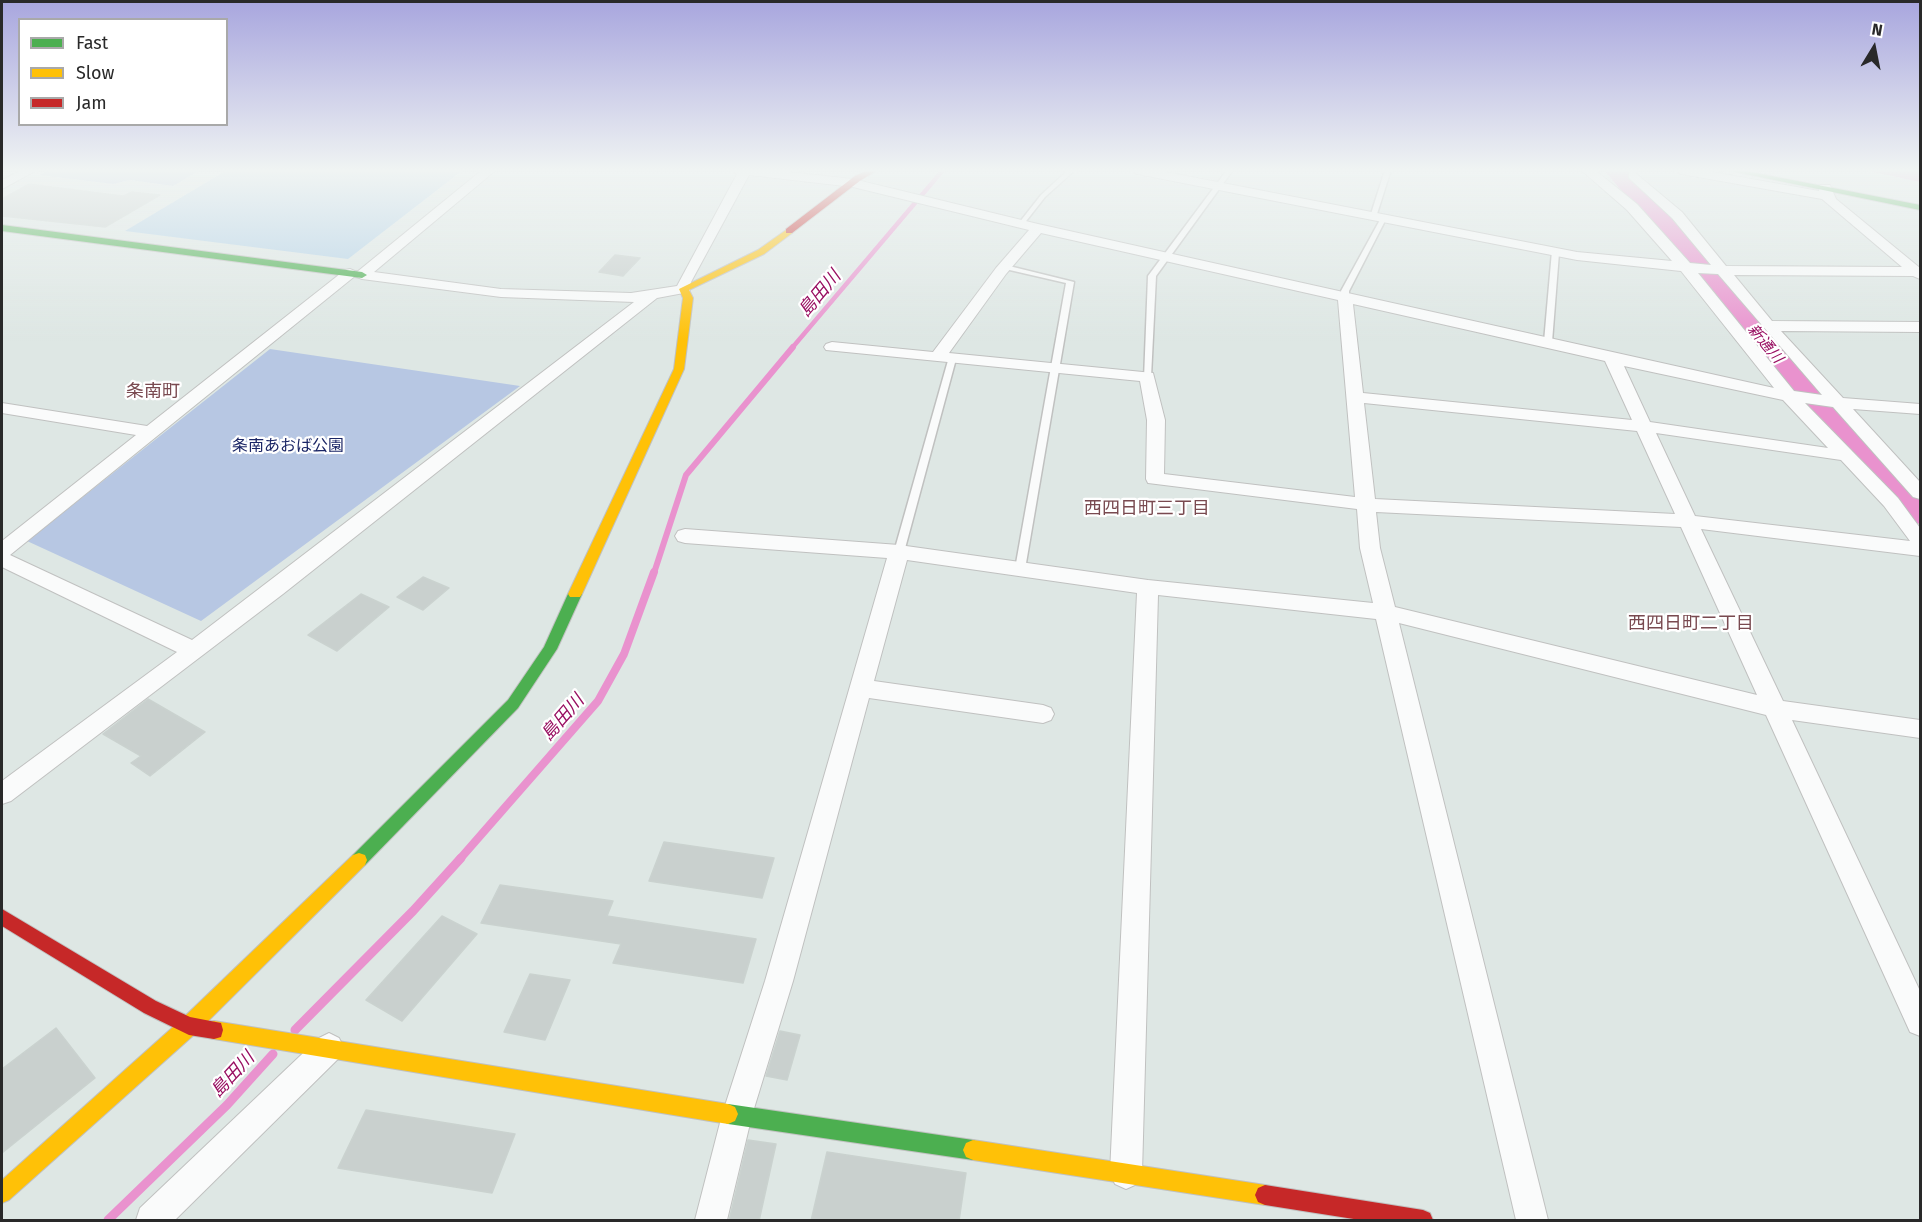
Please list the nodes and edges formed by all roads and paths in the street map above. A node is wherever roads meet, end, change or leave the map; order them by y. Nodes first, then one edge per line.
1 (417, 227) edge
2 (712, 227) edge
3 (795, 227) edge
4 (1034, 227) edge
5 (1190, 227) edge
6 (1374, 227) edge
7 (1424, 227) edge
8 (1651, 227) edge
9 (1686, 227) edge
10 (1865, 227) edge
11 (2, 228) edge
12 (1038, 228) junction
13 (1555, 253) junction
14 (1168, 257) junction
15 (1004, 266) junction
16 (1691, 269) junction
17 (1718, 271) junction
18 (356, 274) junction
19 (1919, 274) edge
20 (684, 289) junction
21 (650, 297) junction
22 (1346, 297) junction
23 (1768, 326) junction
24 (1920, 327) edge
25 (1548, 342) junction
26 (832, 347) dead end
27 (944, 358) junction
28 (1612, 358) junction
29 (1053, 368) junction
30 (1147, 376) junction
31 (1789, 396) junction
32 (1355, 397) junction
33 (1838, 403) junction
34 (2, 408) edge
35 (1920, 409) edge
36 (1641, 426) junction
37 (152, 432) junction
38 (1849, 456) junction
39 (1920, 493) edge
40 (1890, 502) junction
41 (1364, 503) junction
42 (1920, 504) edge
43 (1686, 521) junction
44 (685, 536) dead end
45 (1920, 541) edge
46 (1920, 549) edge
47 (2, 551) edge
48 (899, 552) junction
49 (2, 559) edge
50 (1020, 569) junction
51 (1148, 587) junction
52 (1385, 612) junction
53 (193, 650) junction
54 (859, 688) junction
55 (1776, 710) junction
56 (1043, 714) dead end
57 (1920, 729) edge
58 (2, 794) edge
59 (2, 917) edge
60 (1920, 1022) edge
61 (189, 1026) junction
62 (329, 1048) junction
63 (737, 1115) junction
64 (1126, 1173) junction
65 (2, 1193) edge
66 (152, 1221) edge
67 (711, 1221) edge
68 (1422, 1221) edge
69 (1532, 1221) edge

1 - 18 street
2 - 20 street
3 - 20 street
4 - 12 street
5 - 14 lane
6 - 22 lane
7 - 13 street
8 - 16 street
9 - 17 street
10 - 19 street
11 - 18 street
12 - 14 street
12 - 15 street
13 - 16 street
13 - 25 lane
14 - 22 street
14 - 30 lane
15 - 27 street
15 - 29 lane
16 - 17 street
16 - 31 street
17 - 19 street
17 - 23 street
18 - 21 street
18 - 37 street
20 - 21 street
20 - 61 street
21 - 53 street
22 - 25 street
22 - 32 street
23 - 24 street
23 - 33 street
25 - 28 street
26 - 27 street
27 - 29 street
27 - 48 lane
28 - 31 street
28 - 36 street
29 - 30 street
29 - 50 lane
30 - 41 street
31 - 33 street
31 - 38 street
32 - 36 street
32 - 41 street
33 - 35 street
33 - 39 street
34 - 37 street
36 - 38 street
36 - 43 street
37 - 47 street
38 - 40 street
40 - 42 street
40 - 45 street
41 - 43 street
41 - 52 street
43 - 46 street
43 - 55 street
44 - 48 street
48 - 50 street
48 - 54 street
49 - 53 street
50 - 51 street
51 - 52 street
51 - 64 street
52 - 55 street
52 - 69 street
53 - 58 street
54 - 56 street
54 - 63 street
55 - 57 street
55 - 60 street
59 - 61 street
61 - 62 street
61 - 65 street
62 - 63 street
62 - 66 street
63 - 64 street
63 - 67 street
64 - 68 street

